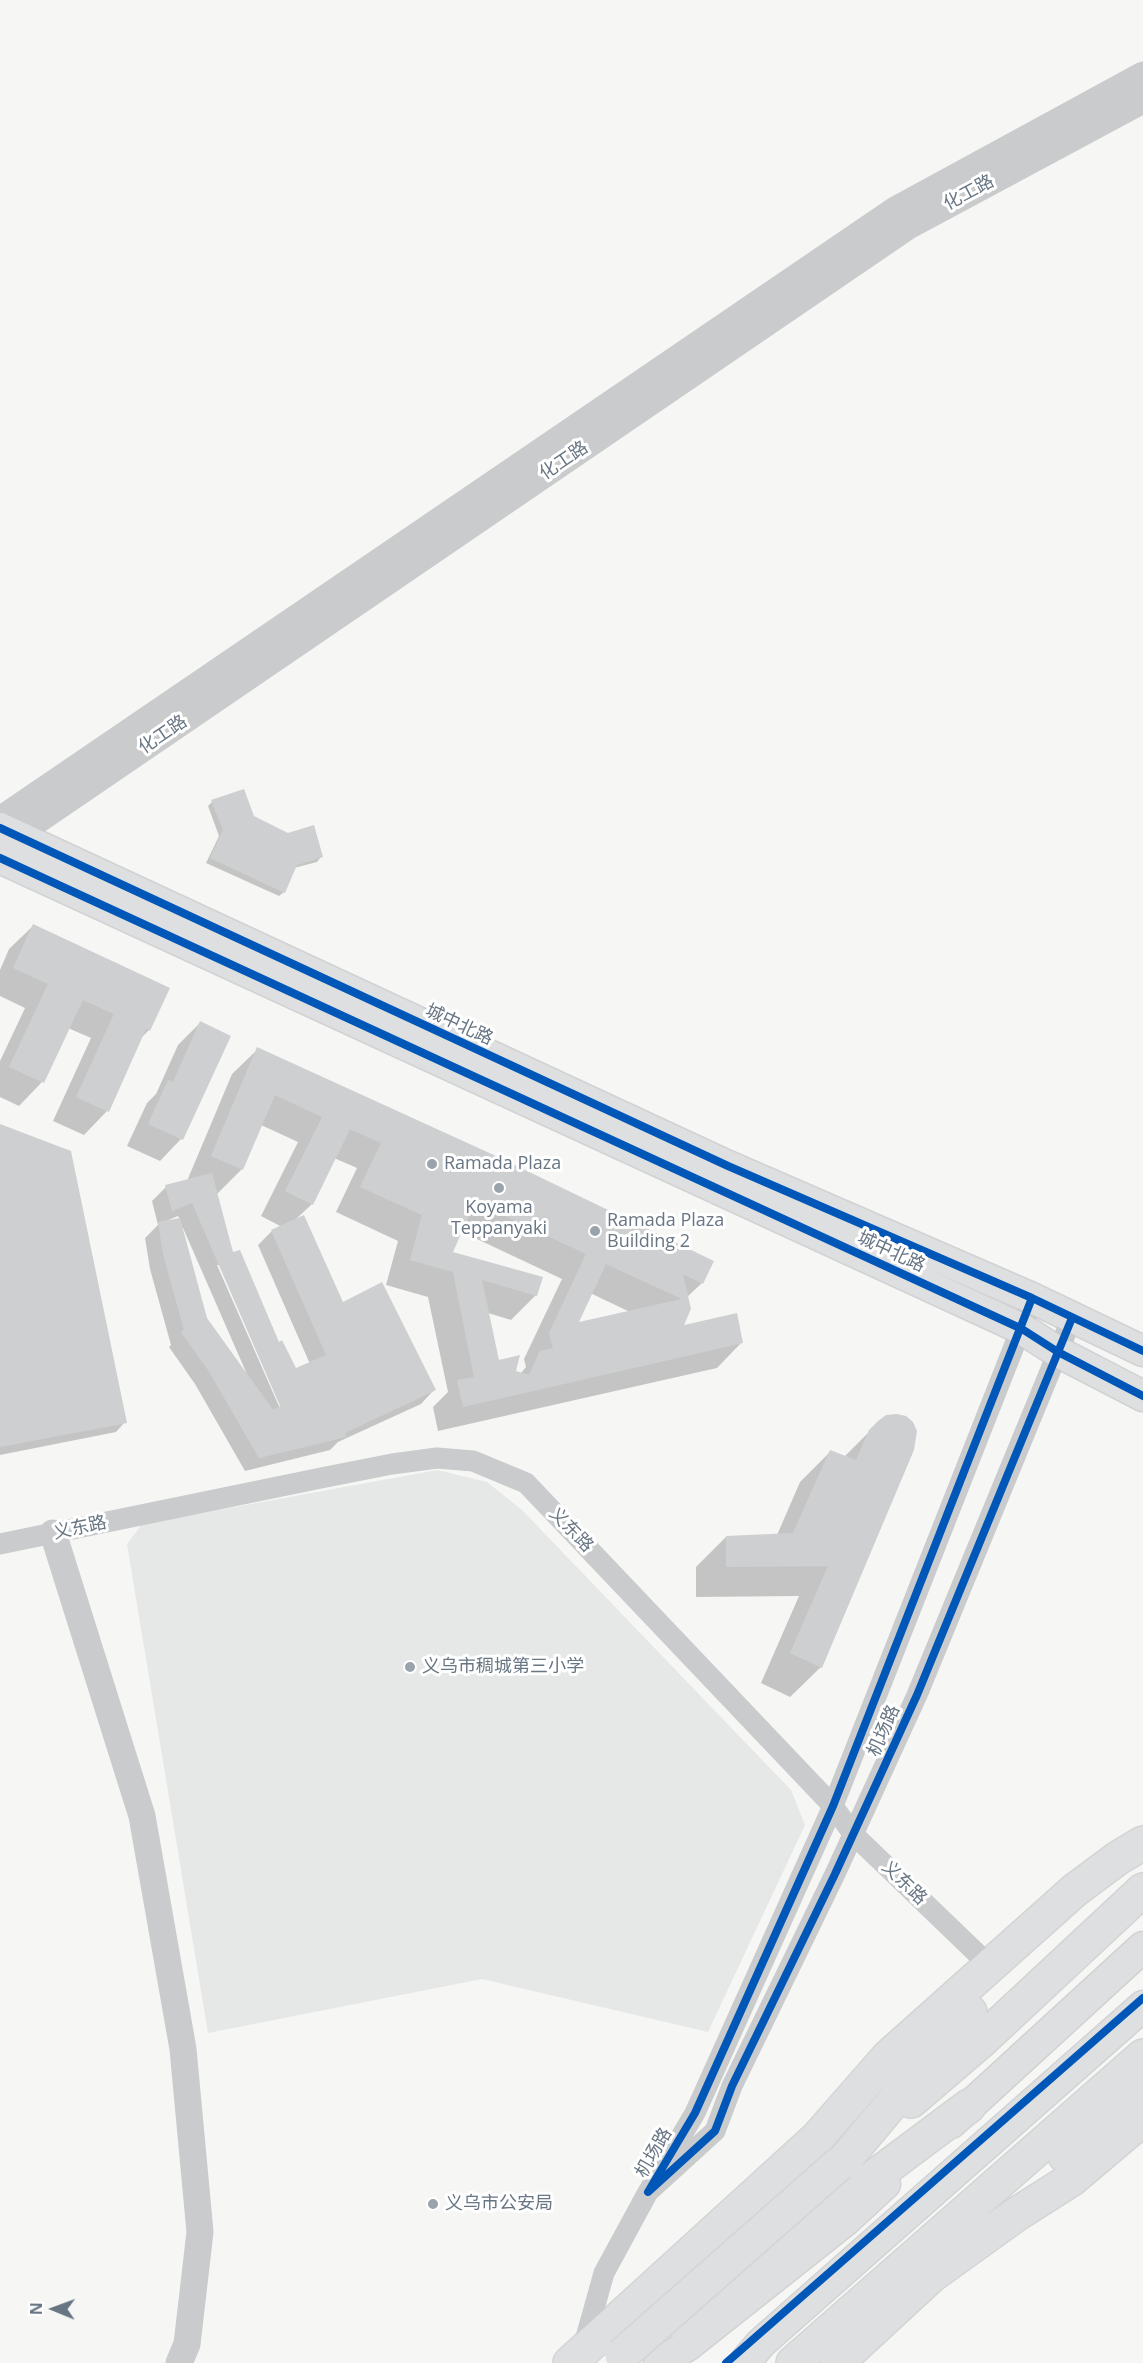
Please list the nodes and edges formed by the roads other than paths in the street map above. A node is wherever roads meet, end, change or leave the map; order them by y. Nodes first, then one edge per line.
1 (1143, 75) edge
2 (1143, 100) edge
3 (3, 838) edge
4 (1032, 1298) junction
5 (1072, 1318) junction
6 (1022, 1329) junction
7 (1143, 1351) edge
8 (1058, 1352) junction
9 (1143, 1396) edge
10 (53, 1533) junction
11 (0, 1544) edge
12 (833, 1806) junction
13 (853, 1834) junction
14 (1143, 1843) edge
15 (1143, 1852) edge
16 (1143, 1890) edge
17 (1143, 1947) edge
18 (989, 1965) junction
19 (1143, 2006) edge
20 (1143, 2056) edge
21 (1143, 2088) edge
22 (969, 2106) junction
23 (1139, 2131) edge
24 (843, 2160) junction
25 (648, 2192) junction
26 (968, 2212) junction
27 (598, 2360) edge
28 (179, 2363) edge
29 (659, 2363) edge
30 (744, 2363) edge
31 (793, 2363) edge
32 (837, 2363) edge

1 - 3 street, 化工路
2 - 3 street, 化工路
3 - 4 main road, 城中北路
3 - 6 main road, 城中北路
4 - 5 main road, 城中北路
4 - 6 street, 机场路
5 - 7 main road, 城中北路
5 - 8 street, 机场路
6 - 8 main road, 城中北路
6 - 12 street, 机场路
8 - 9 main road, 城中北路
8 - 13 street, 机场路
10 - 11 street, 义东路
10 - 12 street, 义东路
10 - 28 street
12 - 13 street, 义东路
12 - 25 street, 机场路
13 - 18 street, 义东路
13 - 25 street, 机场路
14 - 18 highway
15 - 24 highway
16 - 24 highway
17 - 22 main road
18 - 27 highway
19 - 30 main road
20 - 26 highway
21 - 26 highway
22 - 27 highway
22 - 29 main road
23 - 32 highway
24 - 27 highway, bridge
25 - 27 street
26 - 31 highway

